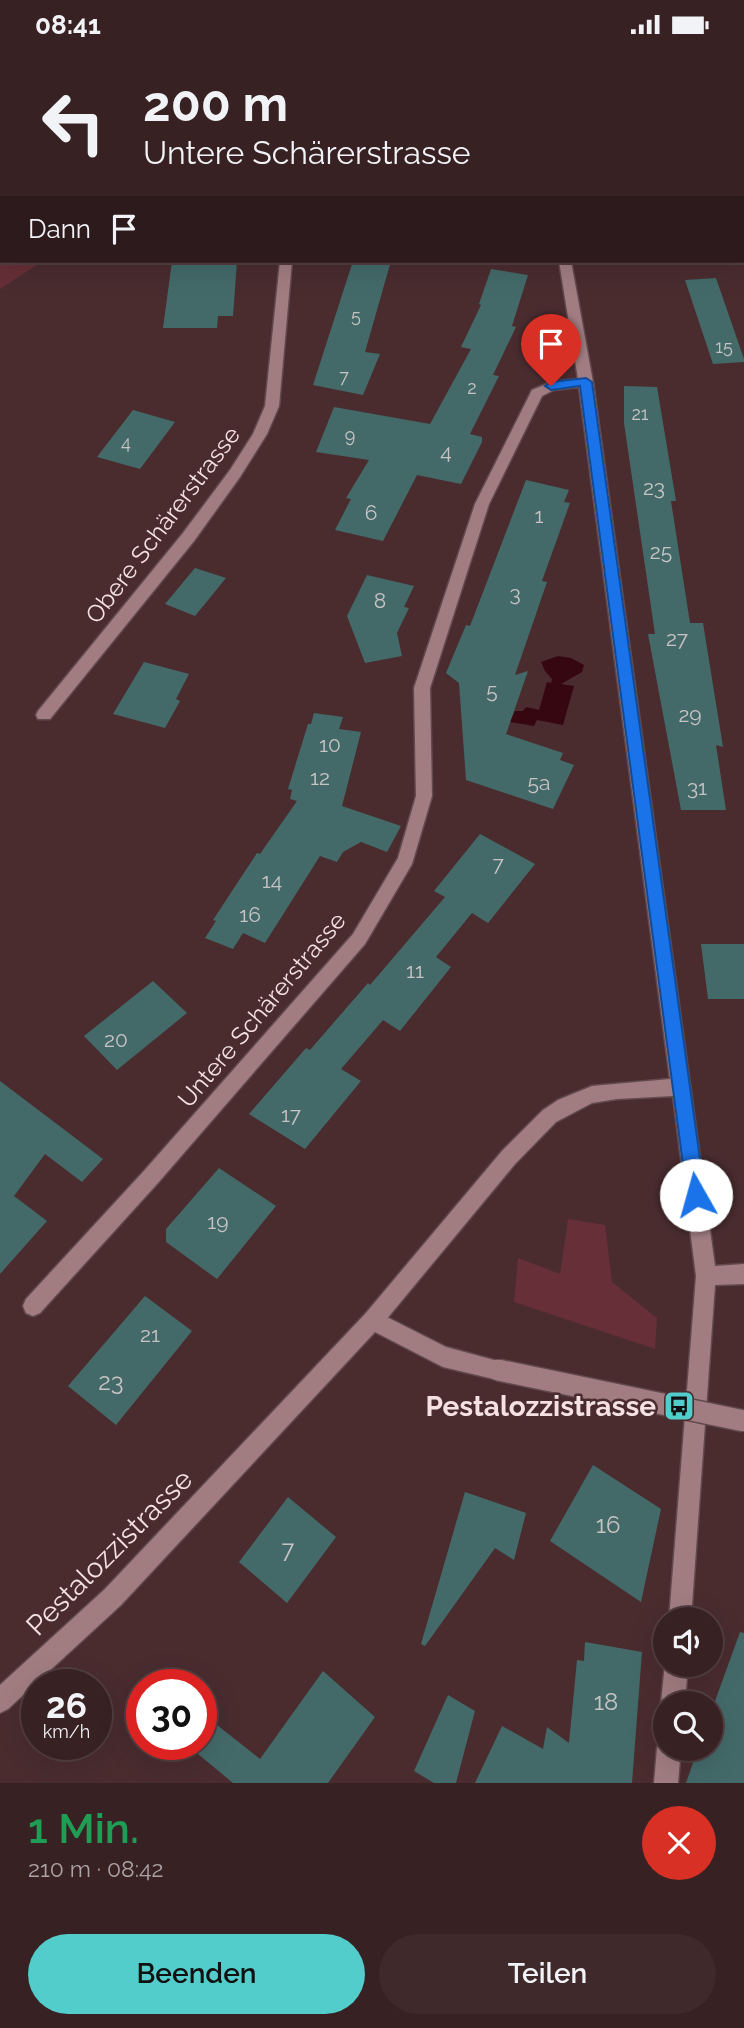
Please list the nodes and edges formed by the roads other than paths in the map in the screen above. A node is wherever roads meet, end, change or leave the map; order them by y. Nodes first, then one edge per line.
1 (286, 263) edge
2 (565, 263) edge
3 (586, 382) junction
4 (44, 715) dead end
5 (681, 1087) junction
6 (744, 1274) edge
7 (706, 1276) junction
8 (33, 1306) dead end
9 (373, 1320) junction
10 (744, 1421) edge
11 (681, 1607) edge
12 (0, 1701) edge
13 (668, 1761) edge
14 (666, 1783) edge

1 - 4 street, Obere Schärerstrasse
2 - 3 street
3 - 5 street
3 - 8 street, Untere Schärerstrasse
5 - 7 street
5 - 9 street, Pestalozzistrasse
6 - 7 street
7 - 11 street
9 - 10 street, bridge
9 - 12 street, Pestalozzistrasse
13 - 14 street

